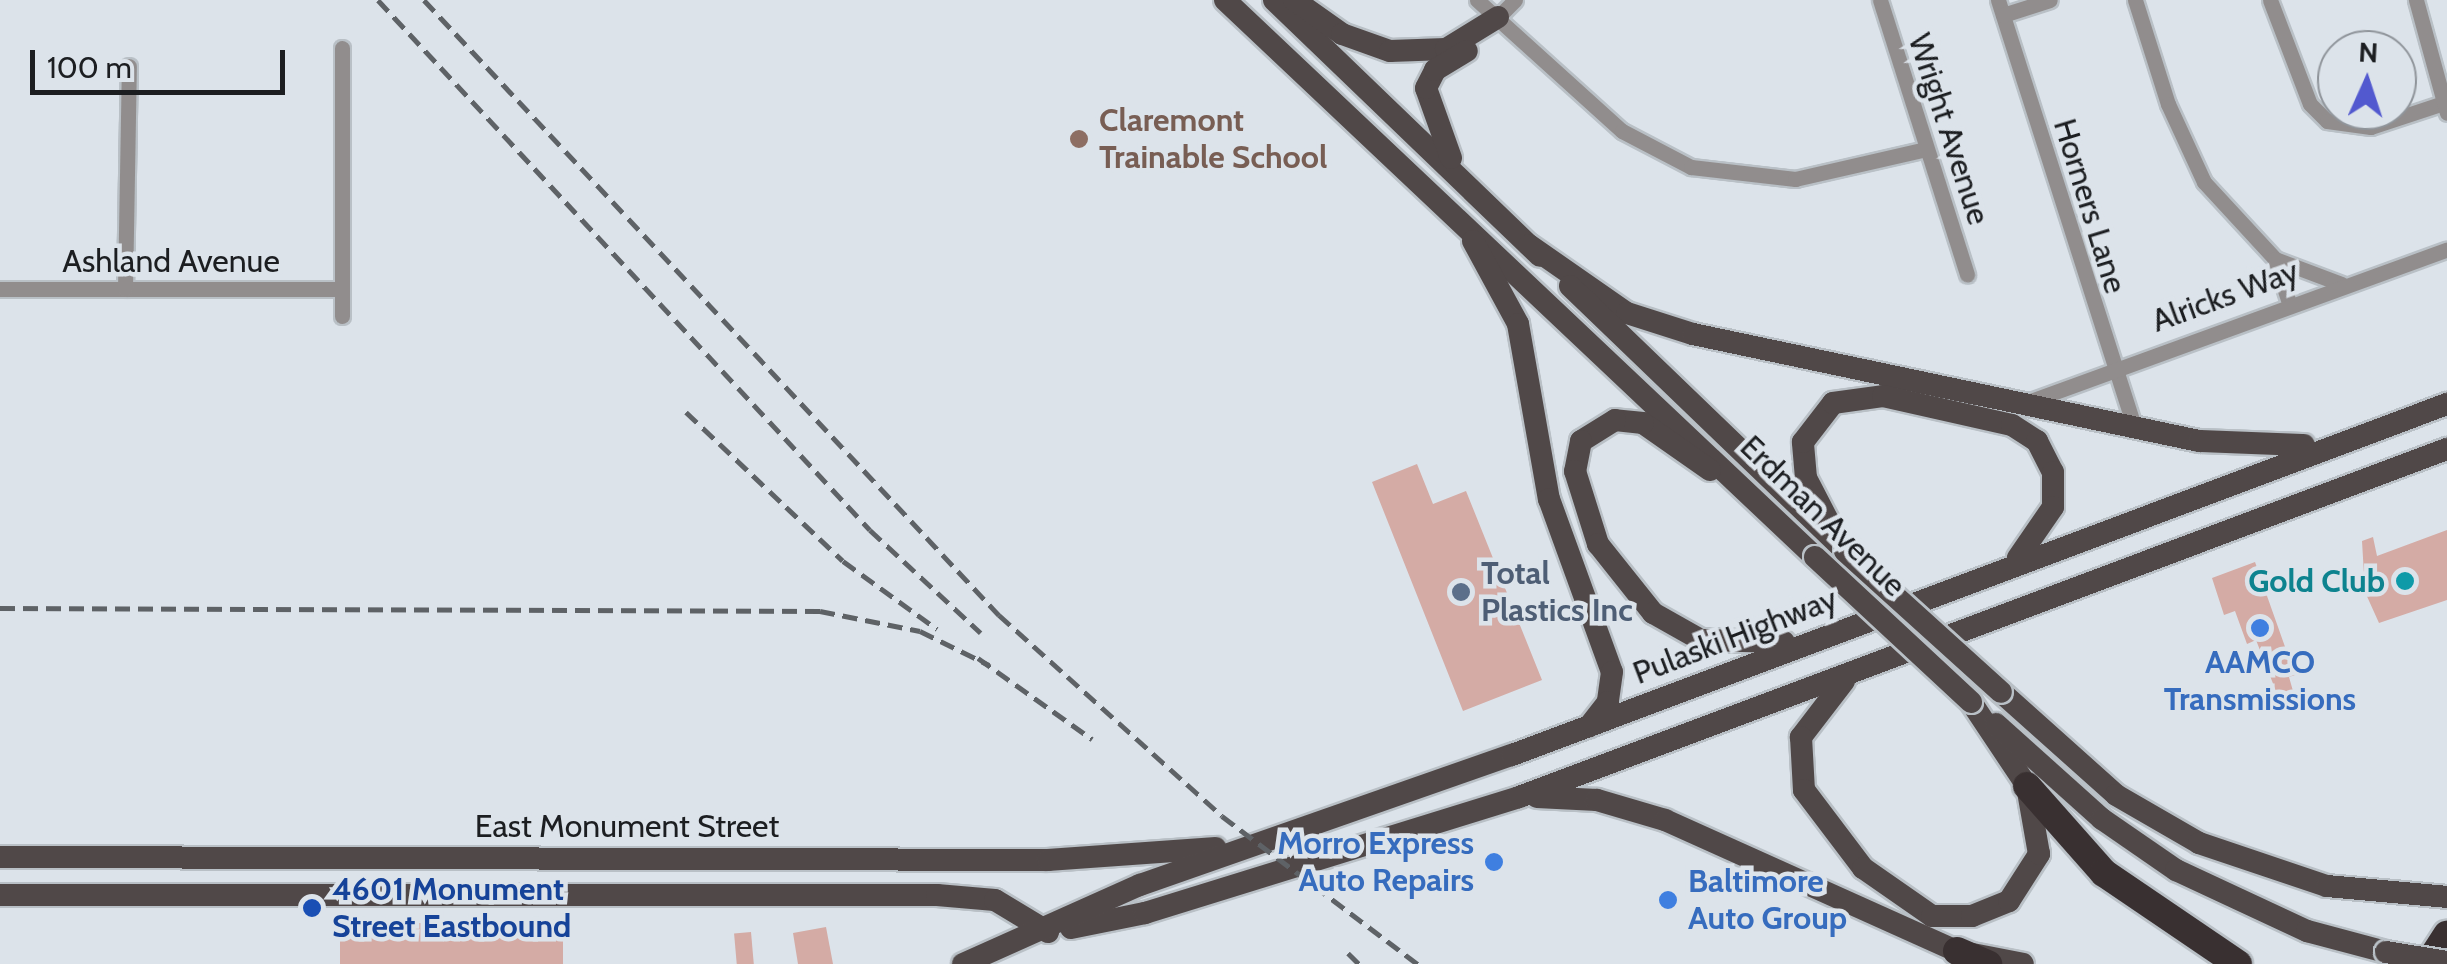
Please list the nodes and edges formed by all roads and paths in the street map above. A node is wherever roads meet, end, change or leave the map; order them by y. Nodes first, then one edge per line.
1 (1225, 0) edge
2 (1274, 0) edge
3 (1294, 0) edge
4 (1477, 0) edge
5 (1880, 0) edge
6 (2050, 0) edge
7 (2136, 0) edge
8 (2270, 0) edge
9 (2416, 0) edge
10 (1506, 8) edge
11 (2000, 8) edge
12 (342, 48) dead end
13 (129, 66) dead end
14 (2445, 108) edge
15 (1926, 149) junction
16 (1463, 178) junction
17 (1458, 217) junction
18 (1529, 245) junction
19 (2447, 250) edge
20 (2275, 260) junction
21 (1967, 274) dead end
22 (2341, 284) junction
23 (0, 288) edge
24 (125, 289) junction
25 (342, 289) junction
26 (2288, 303) junction
27 (342, 316) dead end
28 (2110, 367) junction
29 (2025, 403) junction
30 (2447, 404) edge
31 (2134, 427) junction
32 (2332, 443) junction
33 (2447, 450) edge
34 (2167, 504) junction
35 (2182, 545) junction
36 (1844, 550) junction
37 (1815, 557) junction
38 (2013, 564) junction
39 (1832, 634) junction
40 (1860, 668) junction
41 (1971, 702) junction
42 (1589, 726) junction
43 (2027, 786) junction
44 (1519, 797) junction
45 (1253, 843) junction
46 (0, 857) edge
47 (0, 894) edge
48 (2447, 897) edge
49 (1048, 932) junction
50 (2447, 936) edge
51 (1956, 950) junction
52 (2447, 962) edge
53 (963, 964) edge
54 (1988, 964) edge
55 (2023, 964) edge
56 (2238, 964) edge
57 (2428, 964) edge

1 - 17 main road, Erdman Avenue
2 - 16 main road, Erdman Avenue
3 - 10 main road
4 - 10 street
5 - 15 street, Wright Avenue
6 - 11 street
7 - 20 street
8 - 14 street
9 - 14 street
10 - 15 street
10 - 16 main road
11 - 28 street, Horners Lane
12 - 25 street
13 - 24 street
15 - 21 street, Wright Avenue
16 - 18 main road, Erdman Avenue
17 - 37 main road, Erdman Avenue
17 - 42 main road
18 - 29 main road
18 - 36 main road, Erdman Avenue
19 - 22 street, Alricks Way
20 - 22 street
20 - 26 street
22 - 26 street, Alricks Way
23 - 24 street, Ashland Avenue
24 - 25 street, Ashland Avenue
25 - 27 street
26 - 28 street, Alricks Way
28 - 29 street, Alricks Way
28 - 31 street, Horners Lane
29 - 31 main road
30 - 32 main road, Pulaski Highway
31 - 32 main road
32 - 34 main road, Pulaski Highway
33 - 35 main road, Pulaski Highway
34 - 35 main road
34 - 38 main road, Pulaski Highway
35 - 40 main road, Pulaski Highway
36 - 38 main road
36 - 48 main road, Erdman Avenue, bridge
37 - 39 main road
37 - 41 main road, Erdman Avenue, bridge
38 - 39 main road, Pulaski Highway
39 - 42 main road, Pulaski Highway
40 - 43 main road
40 - 44 main road, Pulaski Highway
41 - 43 main road
41 - 52 main road, Erdman Avenue, bridge
42 - 45 main road, Pulaski Highway
43 - 56 highway
44 - 49 main road, Pulaski Highway
44 - 51 main road
45 - 46 main road, East Monument Street
45 - 49 main road, Pulaski Highway
47 - 49 main road
49 - 53 main road, Pulaski Highway
50 - 57 highway
51 - 54 highway
51 - 55 main road

